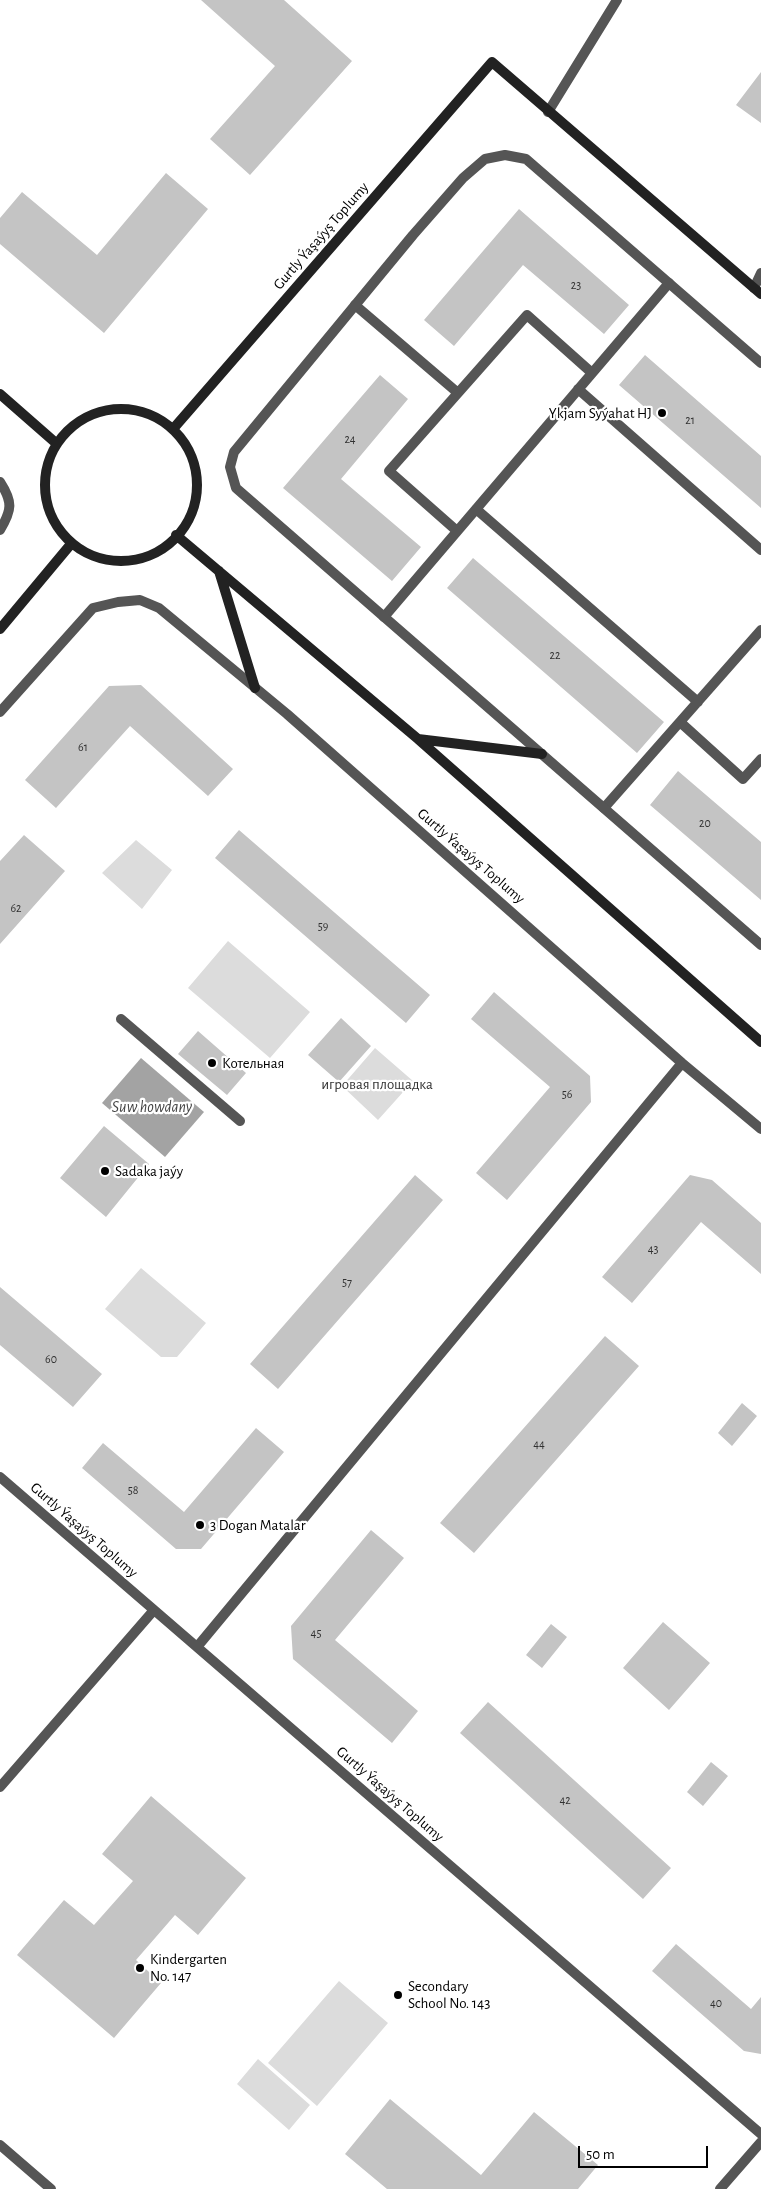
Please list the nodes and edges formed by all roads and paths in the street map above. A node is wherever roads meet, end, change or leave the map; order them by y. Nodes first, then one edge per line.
1 (617, 0) edge
2 (548, 112) junction
3 (761, 273) edge
4 (669, 284) junction
5 (757, 291) edge
6 (356, 305) junction
7 (761, 363) edge
8 (592, 373) junction
9 (578, 389) junction
10 (458, 393) junction
11 (0, 394) edge
12 (173, 430) junction
13 (57, 444) junction
14 (0, 482) edge
15 (476, 508) junction
16 (0, 530) edge
17 (457, 531) junction
18 (176, 535) junction
19 (72, 544) junction
20 (761, 550) edge
21 (218, 570) junction
22 (384, 617) junction
23 (0, 629) edge
24 (761, 630) edge
25 (255, 688) junction
26 (698, 702) junction
27 (0, 712) edge
28 (680, 722) junction
29 (418, 740) junction
30 (542, 754) junction
31 (761, 759) edge
32 (604, 808) junction
33 (761, 946) edge
34 (121, 1019) dead end
35 (761, 1042) edge
36 (682, 1063) junction
37 (240, 1121) dead end
38 (761, 1129) edge
39 (0, 1477) edge
40 (154, 1610) junction
41 (197, 1647) junction
42 (0, 1787) edge
43 (761, 2134) edge
44 (761, 2142) edge
45 (0, 2145) edge
46 (51, 2189) edge
47 (720, 2189) edge

1 - 2 street
2 - 5 street
2 - 12 street, Gurtly Ýaşaýyş Toplumy
3 - 5 street
4 - 6 street
4 - 7 street
4 - 8 street
6 - 10 street
6 - 22 street
8 - 9 street
8 - 10 street
9 - 15 street
9 - 20 street
10 - 17 street
11 - 13 street
12 - 13 street
12 - 18 street
13 - 19 street
14 - 16 street
15 - 17 street
15 - 26 street
17 - 22 street
18 - 19 street
18 - 21 street
19 - 23 street
21 - 25 street
21 - 29 street
22 - 30 street
24 - 26 street
25 - 27 street, Gurtly Ýaşaýyş Toplumy
25 - 36 street, Gurtly Ýaşaýyş Toplumy
26 - 28 street
28 - 31 street
28 - 32 street
29 - 30 street
29 - 35 street
30 - 32 street
32 - 33 street
34 - 37 street
36 - 38 street, Gurtly Ýaşaýyş Toplumy
36 - 41 street
39 - 40 street, Gurtly Ýaşaýyş Toplumy
40 - 41 street, Gurtly Ýaşaýyş Toplumy
40 - 42 street
41 - 43 street, Gurtly Ýaşaýyş Toplumy
44 - 47 street
45 - 46 street

